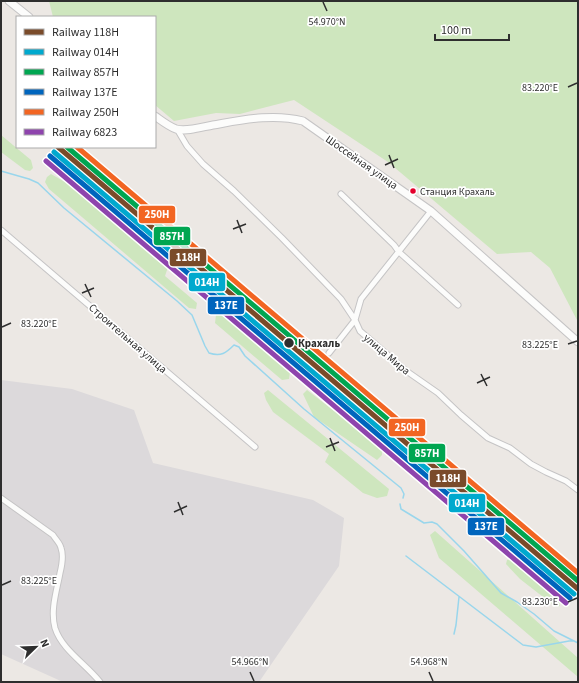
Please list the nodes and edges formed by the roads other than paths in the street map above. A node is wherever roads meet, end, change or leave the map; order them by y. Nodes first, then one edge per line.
1 (9, 1) edge
2 (28, 16) edge
3 (156, 117) edge
4 (177, 129) junction
5 (341, 194) dead end
6 (431, 211) junction
7 (1, 230) edge
8 (399, 252) junction
9 (458, 304) dead end
10 (355, 320) junction
11 (578, 342) edge
12 (329, 353) dead end
13 (255, 447) dead end
14 (578, 490) edge
15 (1, 498) edge
16 (100, 682) edge

1 - 2 street
3 - 4 street, Шоссейная улица
4 - 6 street, Шоссейная улица
4 - 10 street, улица Мира
5 - 8 street
6 - 8 street
6 - 11 street, Шоссейная улица
7 - 13 street, Строительная улица
8 - 9 street
8 - 10 street
10 - 12 street
10 - 14 street, улица Мира
15 - 16 street

